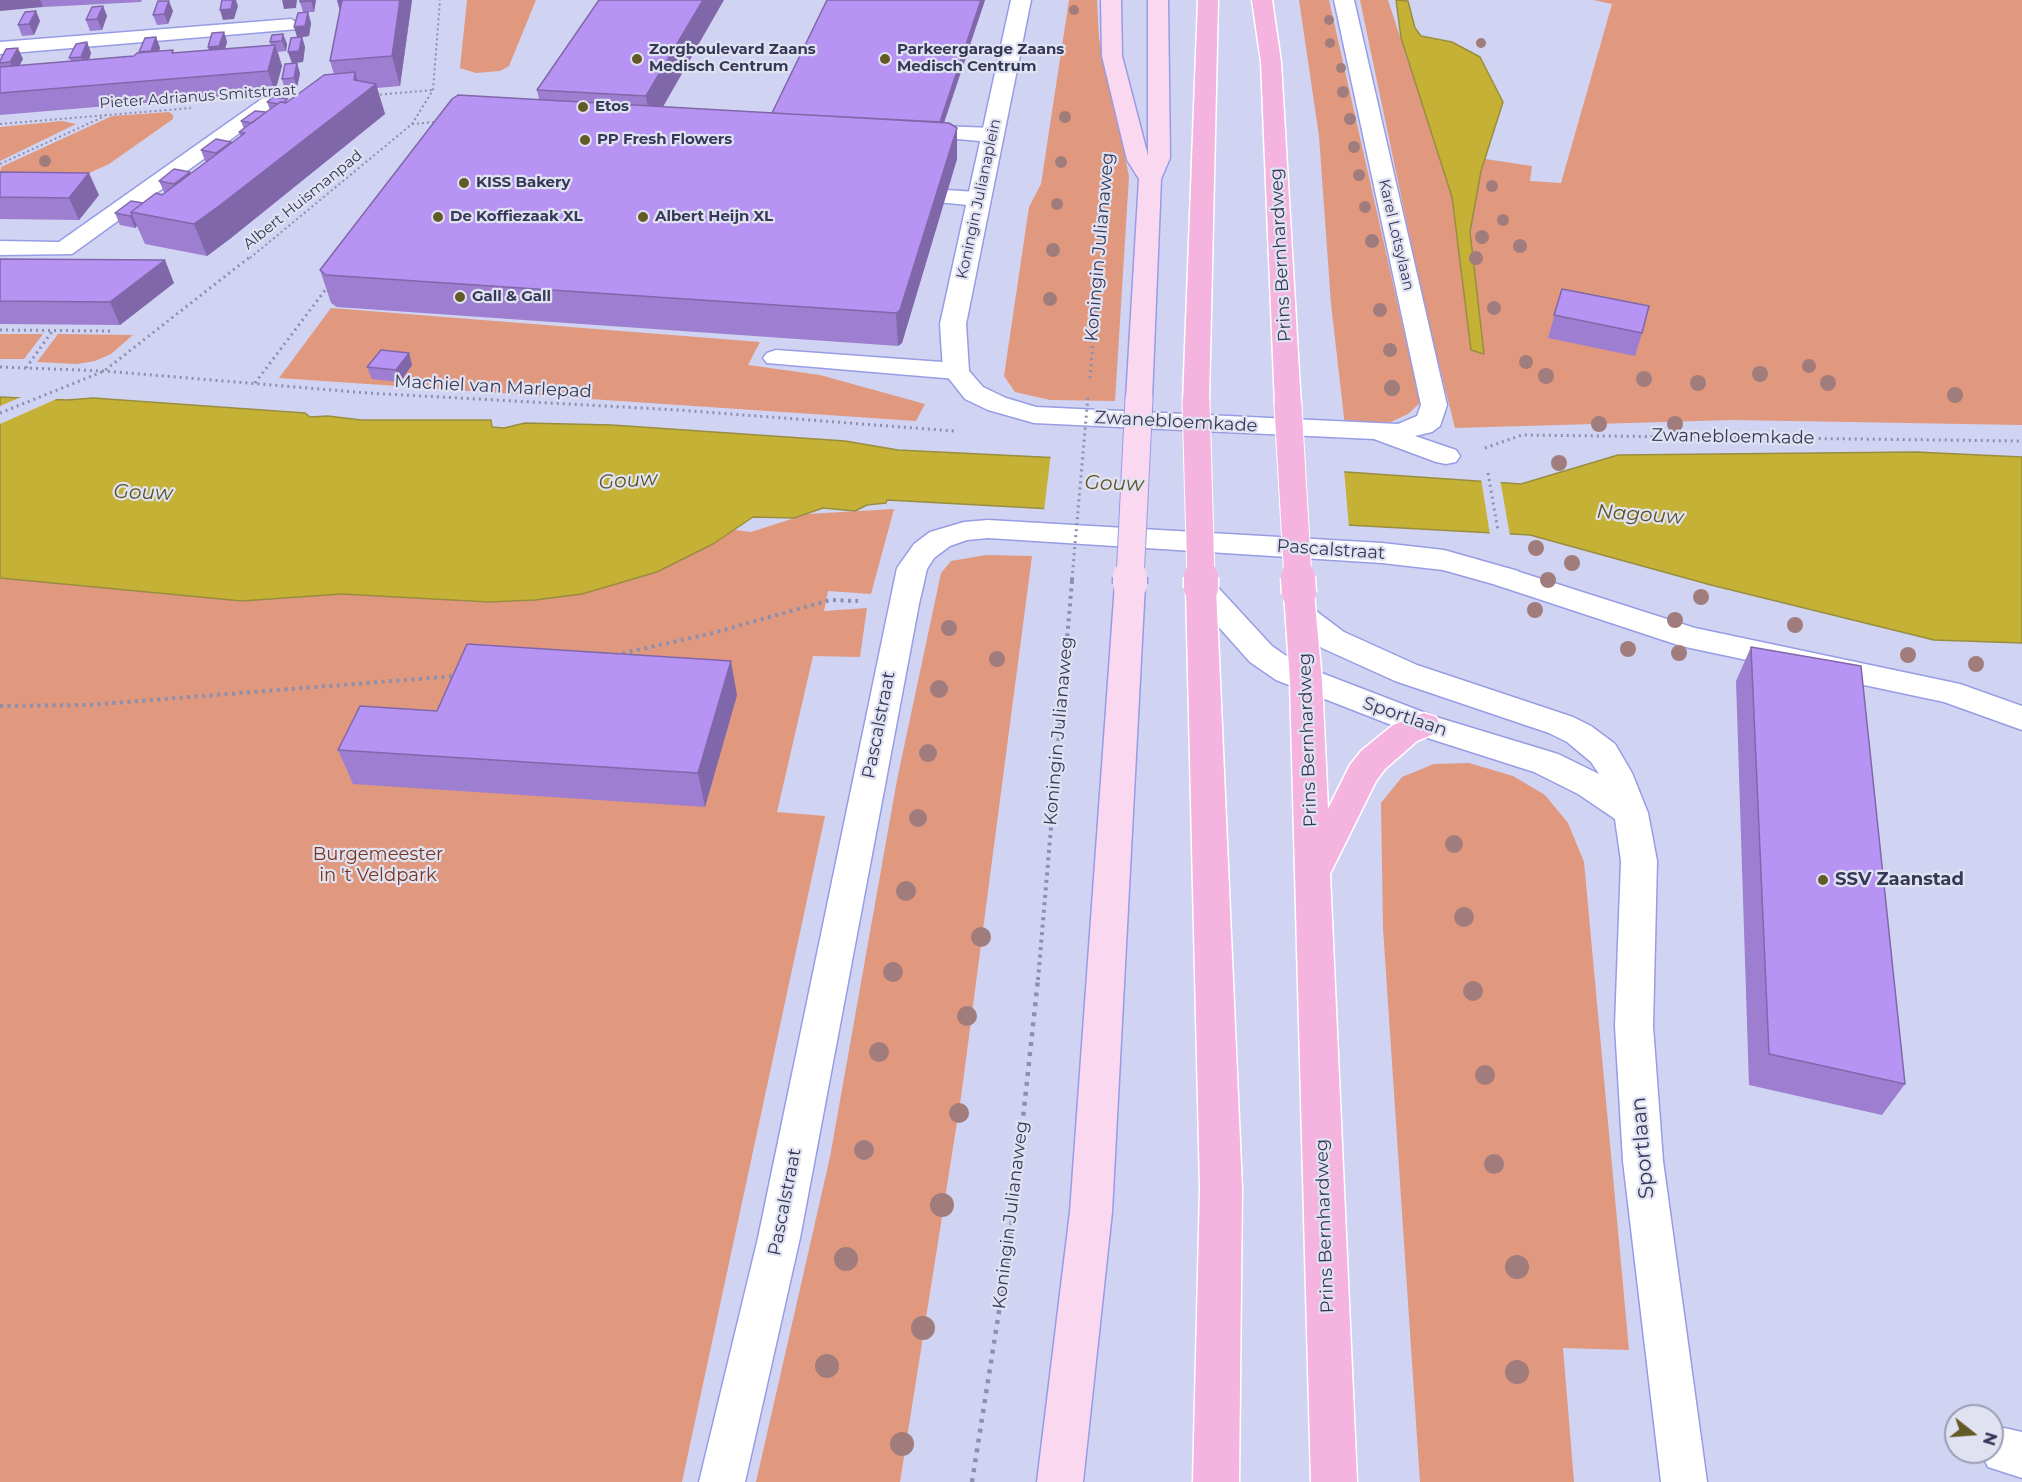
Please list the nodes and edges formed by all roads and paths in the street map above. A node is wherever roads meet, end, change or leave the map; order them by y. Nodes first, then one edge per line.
1 (440, 0) edge
2 (1021, 0) edge
3 (1111, 0) edge
4 (1158, 0) edge
5 (1208, 0) edge
6 (1262, 0) edge
7 (1344, 0) edge
8 (291, 25) dead end
9 (0, 48) edge
10 (433, 90) junction
11 (374, 95) edge
12 (270, 102) edge
13 (108, 114) junction
14 (184, 114) dead end
15 (443, 121) edge
16 (0, 124) edge
17 (412, 124) junction
18 (943, 125) edge
19 (994, 128) junction
20 (0, 164) edge
21 (1150, 179) junction
22 (948, 190) edge
23 (978, 193) junction
24 (0, 248) edge
25 (1098, 270) dead end
26 (332, 281) edge
27 (0, 330) edge
28 (53, 330) junction
29 (112, 331) edge
30 (776, 358) dead end
31 (0, 367) edge
32 (25, 368) junction
33 (104, 371) junction
34 (956, 371) junction
35 (255, 383) junction
36 (0, 413) edge
37 (960, 432) dead end
38 (1383, 433) junction
39 (2022, 441) edge
40 (1446, 456) joint
41 (1488, 478) dead end
42 (1499, 535) dead end
43 (1201, 588) junction
44 (904, 604) junction
45 (1300, 604) junction
46 (610, 656) edge
47 (457, 676) edge
48 (1306, 681) junction
49 (0, 706) edge
50 (2022, 718) edge
51 (1424, 725) junction
52 (1631, 813) junction
53 (1313, 874) junction
54 (722, 1482) edge
55 (972, 1482) edge
56 (1060, 1482) edge
57 (1216, 1482) edge
58 (1334, 1482) edge
59 (1684, 1482) edge

1 - 10 path, Albert Huismanpad
2 - 19 street, Koningin Julianaplein
3 - 21 main road, Koningin Julianaweg
4 - 21 main road
5 - 43 main road, bridge
6 - 45 main road, Prins Bernhardweg, bridge
7 - 38 street, Karel Lotsylaan
8 - 9 street
10 - 11 path
10 - 17 path, Albert Huismanpad
12 - 24 street
13 - 14 path, Pieter Adrianus Smitstraat
13 - 16 path, Pieter Adrianus Smitstraat
13 - 20 path
15 - 17 path
17 - 33 path, Albert Huismanpad
18 - 19 street
19 - 23 street, Koningin Julianaplein
21 - 56 main road, bridge
22 - 23 street
23 - 34 street, Koningin Julianaplein
25 - 55 path, Koningin Julianaweg, bridge
26 - 35 path
27 - 28 path
28 - 29 path
28 - 32 path
30 - 34 street
31 - 32 path, Machiel van Marlepad
32 - 33 path, Machiel van Marlepad
33 - 35 path, Machiel van Marlepad
33 - 36 path
34 - 38 street, Zwanebloemkade
35 - 37 path, Machiel van Marlepad
38 - 40 street
39 - 40 path, Zwanebloemkade
41 - 42 path
43 - 48 street, Sportlaan
43 - 57 main road
44 - 46 path
44 - 50 street, Pascalstraat
44 - 54 street, Pascalstraat
45 - 48 main road, Prins Bernhardweg
45 - 52 street, Sportlaan
47 - 49 path
48 - 51 street, Sportlaan
48 - 53 main road, Prins Bernhardweg
51 - 52 street, Sportlaan
51 - 53 main road
52 - 59 street, Sportlaan
53 - 58 main road, Prins Bernhardweg

